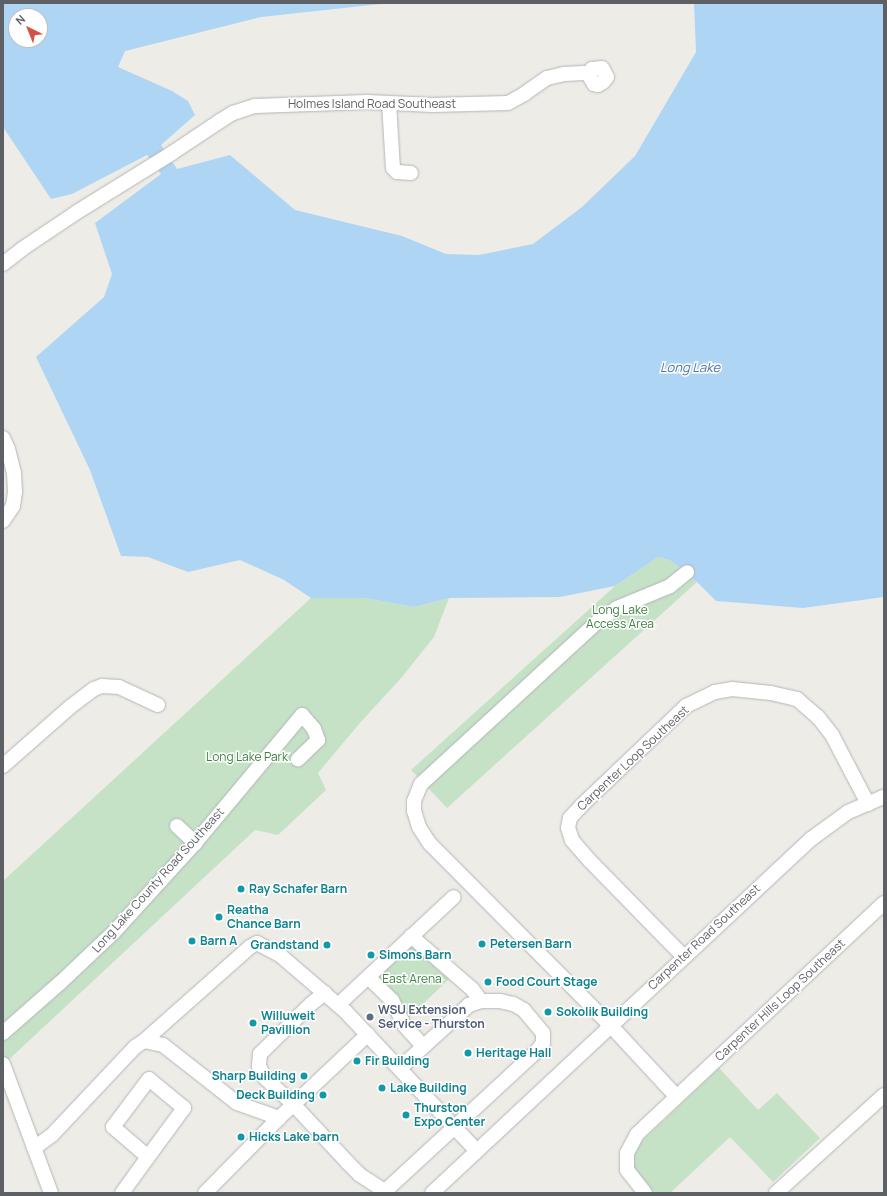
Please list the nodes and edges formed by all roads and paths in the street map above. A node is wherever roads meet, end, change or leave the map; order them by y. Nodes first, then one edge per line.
1 (588, 74) dead end
2 (389, 103) junction
3 (411, 173) dead end
4 (3, 264) edge
5 (3, 438) edge
6 (3, 521) edge
7 (687, 572) dead end
8 (158, 705) dead end
9 (298, 759) dead end
10 (3, 766) edge
11 (884, 797) edge
12 (868, 804) junction
13 (177, 826) dead end
14 (195, 843) junction
15 (454, 896) dead end
16 (884, 904) edge
17 (411, 936) junction
18 (683, 956) junction
19 (368, 976) junction
20 (325, 993) junction
21 (481, 1001) junction
22 (338, 1005) junction
23 (610, 1025) junction
24 (3, 1033) edge
25 (368, 1034) junction
26 (144, 1041) junction
27 (423, 1046) junction
28 (3, 1064) edge
29 (400, 1068) junction
30 (884, 1095) edge
31 (676, 1096) junction
32 (294, 1105) junction
33 (279, 1118) junction
34 (455, 1126) junction
35 (34, 1148) junction
36 (477, 1151) junction
37 (148, 1157) junction
38 (384, 1192) edge
39 (51, 1193) edge
40 (122, 1193) edge
41 (204, 1193) edge
42 (432, 1193) edge
43 (645, 1193) edge
44 (776, 1193) edge

1 - 2 street, Holmes Island Road Southeast
2 - 3 street
2 - 4 street, Holmes Island Road Southeast
5 - 6 street
7 - 23 street
8 - 10 street
9 - 14 street, Long Lake County Road Southeast
11 - 12 street, Carpenter Road Southeast
12 - 18 street, Carpenter Road Southeast
12 - 18 street, Carpenter Loop Southeast
13 - 14 street
14 - 24 street, Long Lake County Road Southeast
15 - 17 street
16 - 31 street, Carpenter Hills Loop Southeast
17 - 19 street
17 - 21 street
18 - 23 street, Carpenter Road Southeast
19 - 22 street
19 - 27 street
20 - 22 street
20 - 26 street
20 - 32 street
21 - 27 street
21 - 34 street
22 - 25 street
23 - 31 street
23 - 36 street, Carpenter Road Southeast
25 - 29 street
25 - 32 street
26 - 33 street
26 - 35 street
27 - 29 street
28 - 35 street
29 - 34 street
30 - 44 street
31 - 43 street, Carpenter Hills Loop Southeast
32 - 33 street
32 - 38 street
33 - 41 street
34 - 36 street
34 - 38 street
35 - 39 street
36 - 42 street, Carpenter Road Southeast
37 - 37 street
37 - 40 street

